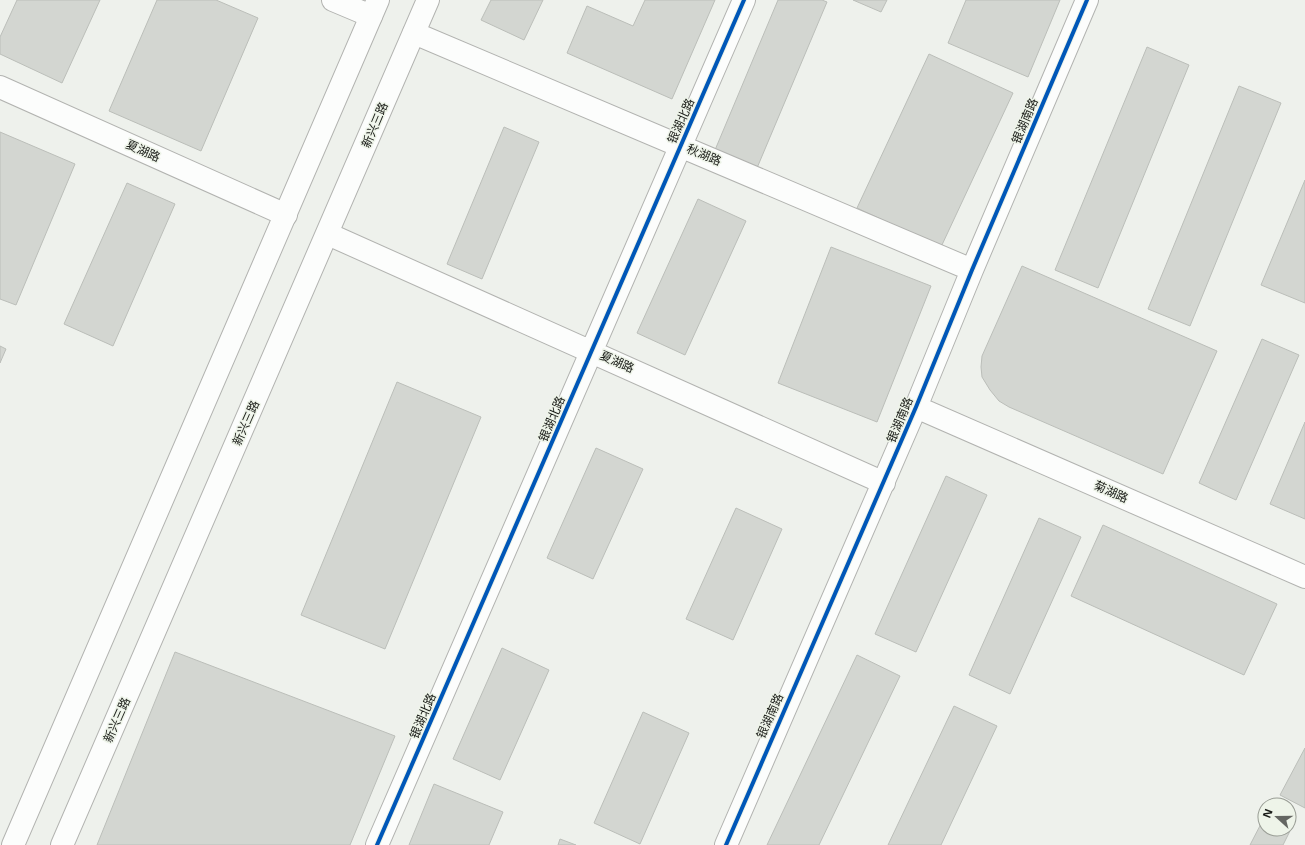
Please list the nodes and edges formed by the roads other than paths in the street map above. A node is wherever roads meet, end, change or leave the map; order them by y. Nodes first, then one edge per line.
1 (332, 0) edge
2 (428, 0) edge
3 (744, 0) edge
4 (1088, 0) edge
5 (375, 8) edge
6 (414, 33) junction
7 (0, 88) edge
8 (681, 145) junction
9 (286, 215) junction
10 (328, 234) junction
11 (972, 270) junction
12 (592, 351) junction
13 (916, 406) junction
14 (884, 483) junction
15 (1305, 577) edge
16 (13, 845) edge
17 (62, 845) edge
18 (377, 845) edge
19 (726, 845) edge

1 - 5 street
2 - 6 street, 新兴三路
3 - 8 street, 银湖北路
4 - 11 street, 银湖南路
5 - 9 street
6 - 8 street, 秋湖路
6 - 10 street, 新兴三路
7 - 9 street, 夏湖路
8 - 11 street, 秋湖路
8 - 12 street, 银湖北路
9 - 16 street
10 - 12 street, 夏湖路
10 - 17 street, 新兴三路
11 - 13 street, 银湖南路
12 - 14 street, 夏湖路
12 - 18 street, 银湖北路
13 - 14 street, 银湖南路
13 - 15 street, 菊湖路
14 - 19 street, 银湖南路

